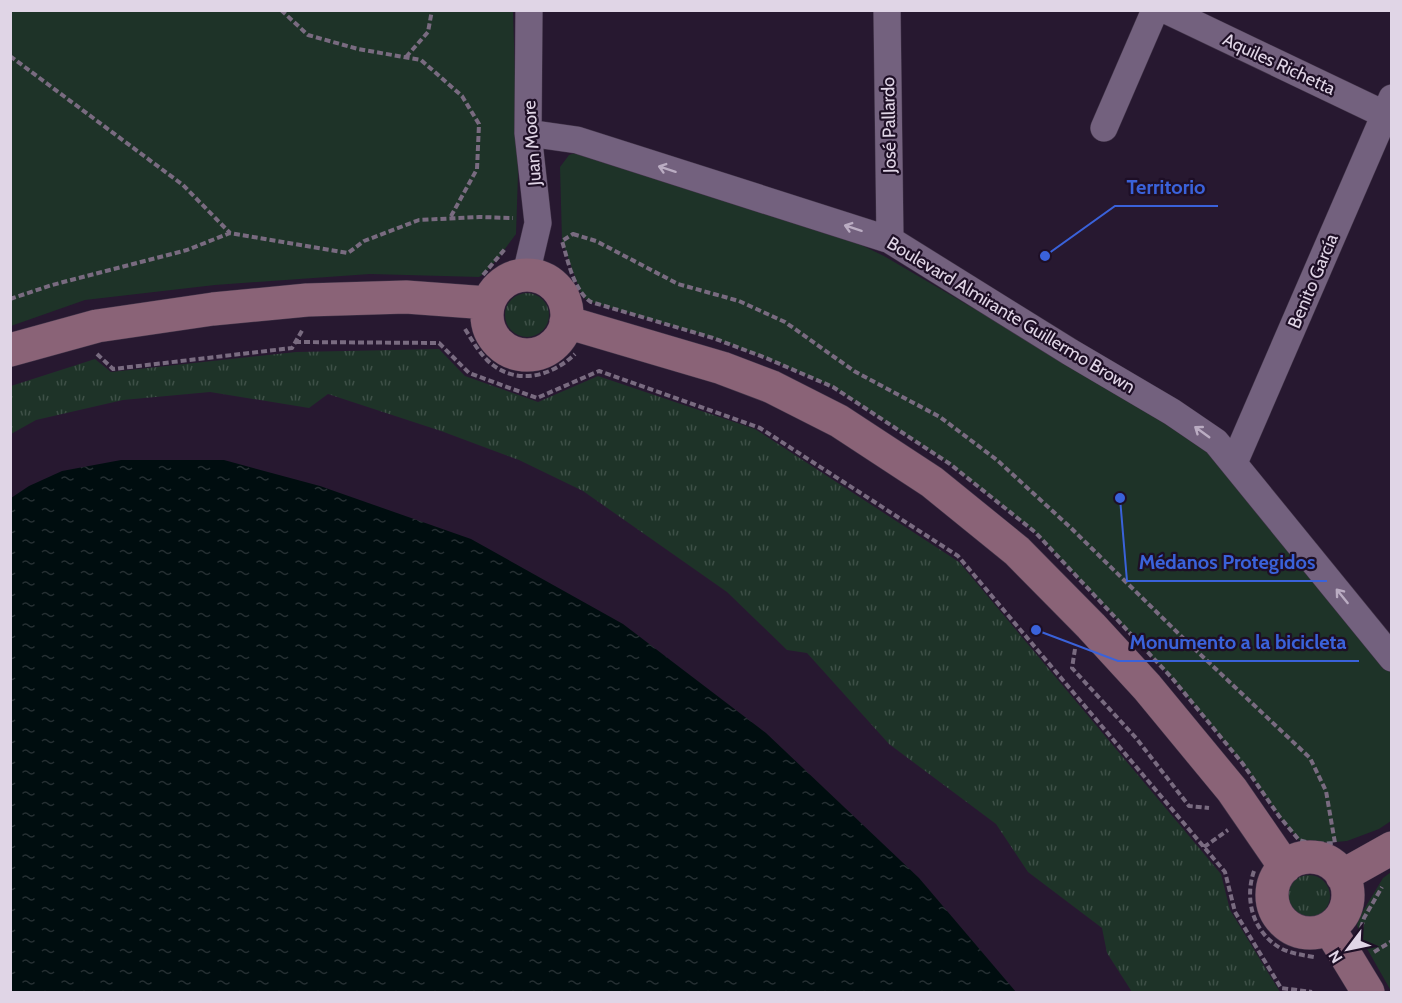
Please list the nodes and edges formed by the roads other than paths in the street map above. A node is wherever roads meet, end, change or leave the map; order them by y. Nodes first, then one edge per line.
1 (529, 10) edge
2 (887, 10) edge
3 (1155, 10) edge
4 (1166, 10) edge
5 (1389, 110) edge
6 (1104, 128) dead end
7 (528, 133) junction
8 (890, 240) junction
9 (526, 274) junction
10 (488, 303) junction
11 (566, 322) junction
12 (10, 350) edge
13 (1234, 463) junction
14 (1392, 658) edge
15 (1392, 848) edge
16 (1270, 867) junction
17 (1342, 876) junction
18 (1329, 928) junction
19 (1368, 993) edge

1 - 7 street, Juan Moore
2 - 8 street, José Pallardo
3 - 6 street
4 - 5 street, Aquiles Richetta
5 - 13 street, Benito García
8 -> 7 street, Boulevard Almirante Guillermo Brown
7 - 9 street, Juan Moore
13 -> 8 street, Boulevard Almirante Guillermo Brown
9 - 10 main road
9 - 11 main road
10 - 11 main road
10 - 12 main road
11 - 16 main road
14 -> 13 street, Boulevard Almirante Guillermo Brown
15 - 17 main road
16 - 17 main road
16 - 18 main road
17 - 18 main road
18 - 19 main road

